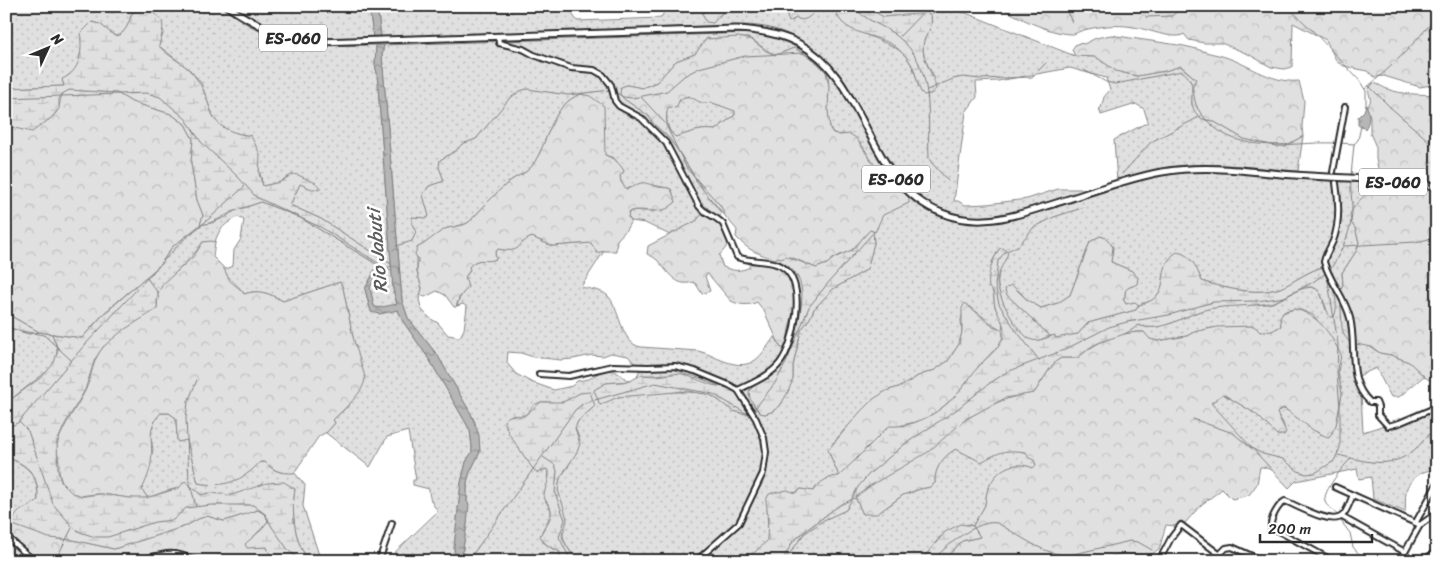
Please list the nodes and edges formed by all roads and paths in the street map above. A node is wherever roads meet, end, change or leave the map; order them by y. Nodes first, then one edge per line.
1 (227, 6) edge
2 (498, 36) junction
3 (1345, 107) dead end
4 (1333, 172) dead end
5 (1336, 183) dead end
6 (1437, 186) edge
7 (539, 374) dead end
8 (738, 390) junction
9 (1437, 407) edge
10 (1437, 484) edge
11 (1335, 487) dead end
12 (1353, 495) junction
13 (1437, 513) edge
14 (1342, 517) junction
15 (392, 523) dead end
16 (1418, 523) junction
17 (6, 536) edge
18 (1405, 552) junction
19 (1435, 552) dead end
20 (1219, 554) junction
21 (1215, 560) edge
22 (1331, 560) edge
23 (34, 561) edge
24 (138, 561) edge
25 (195, 561) edge
26 (378, 561) edge
27 (696, 561) edge
28 (1159, 561) edge
29 (1264, 561) edge
30 (1400, 561) edge
31 (1423, 561) edge

1 - 2 main road, ES-060
2 - 6 main road, ES-060
2 - 8 street
3 - 4 street
5 - 9 street
7 - 8 street
8 - 27 street
10 - 16 street
11 - 12 street
12 - 14 street
12 - 16 street
13 - 16 street
14 - 18 street
14 - 22 street
15 - 26 street
16 - 18 street
17 - 23 street
18 - 30 street
19 - 31 street
20 - 21 street
20 - 28 street
20 - 29 street
24 - 25 street

